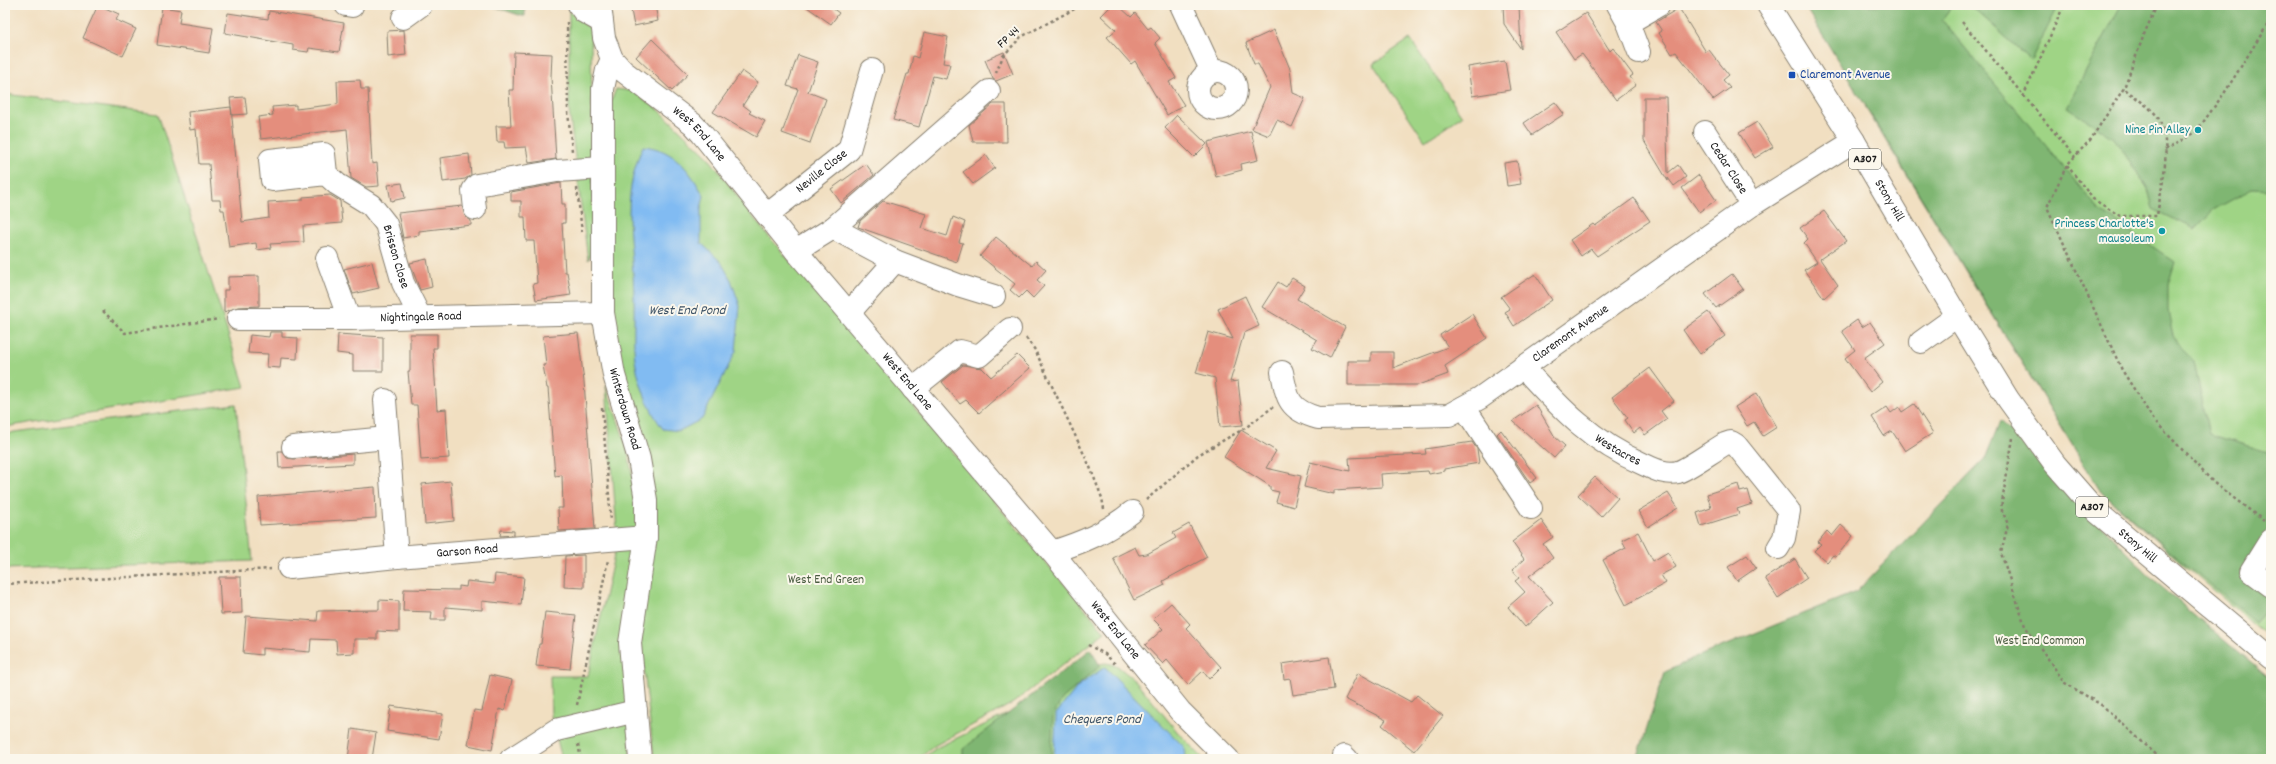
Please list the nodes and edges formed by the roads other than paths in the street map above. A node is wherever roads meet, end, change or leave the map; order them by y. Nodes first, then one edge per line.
1 (421, 5) edge
2 (1181, 5) edge
3 (1659, 5) edge
4 (1768, 5) edge
5 (573, 10) edge
6 (601, 14) edge
7 (1623, 14) edge
8 (403, 18) dead end
9 (1638, 52) dead end
10 (612, 59) junction
11 (872, 70) dead end
12 (1212, 72) dead end
13 (989, 91) road end
14 (1705, 132) dead end
15 (1854, 141) junction
16 (603, 168) junction
17 (326, 174) dead end
18 (1752, 205) junction
19 (475, 209) dead end
20 (767, 215) junction
21 (833, 228) junction
22 (796, 250) junction
23 (327, 258) dead end
24 (895, 261) junction
25 (994, 296) dead end
26 (603, 313) junction
27 (849, 314) junction
28 (1957, 316) junction
29 (420, 317) junction
30 (238, 319) road end
31 (349, 319) junction
32 (1016, 331) road end
33 (1921, 342) dead end
34 (1523, 367) junction
35 (1282, 372) dead end
36 (913, 389) junction
37 (385, 400) dead end
38 (1464, 407) junction
39 (388, 438) junction
40 (293, 447) dead end
41 (1531, 508) dead end
42 (1132, 512) road end
43 (646, 537) junction
44 (2271, 539) edge
45 (1778, 548) dead end
46 (1052, 552) junction
47 (397, 557) junction
48 (289, 568) road end
49 (2271, 586) edge
50 (2271, 658) edge
51 (636, 712) junction
52 (511, 759) edge
53 (640, 759) edge
54 (1228, 759) edge

1 - 8 street
2 - 12 street
3 - 7 street
4 - 15 street, Stony Hill / A307
5 - 6 street
6 - 10 street, West End Lane
7 - 9 street
10 - 16 street, Winterdown Road
10 - 20 street, West End Lane
11 - 20 street, Neville Close
13 - 21 street
14 - 18 street, Cedar Close
15 - 18 street, Claremont Avenue
15 - 28 street, Stony Hill / A307
16 - 19 street
16 - 26 street, Winterdown Road
17 - 29 street, Brisson Close
18 - 34 street, Claremont Avenue
20 - 22 street, West End Lane
21 - 22 street
21 - 24 street
22 - 27 street, West End Lane
23 - 31 street
24 - 25 street
24 - 27 street
26 - 29 street, Nightingale Road
26 - 43 street, Winterdown Road
27 - 36 street, West End Lane
28 - 33 street
28 - 50 street, Stony Hill / A307
29 - 31 street, Nightingale Road
30 - 31 street, Nightingale Road
32 - 36 street
34 - 38 street, Claremont Avenue
34 - 45 street, Westacres
35 - 38 street, Claremont Avenue
36 - 46 street, West End Lane
37 - 39 street
38 - 41 street
39 - 40 street
39 - 47 street
42 - 46 street
43 - 47 street, Garson Road
43 - 51 street, Winterdown Road
44 - 49 street
46 - 54 street, West End Lane
47 - 48 street, Garson Road
51 - 52 street
51 - 53 street, Winterdown Road

